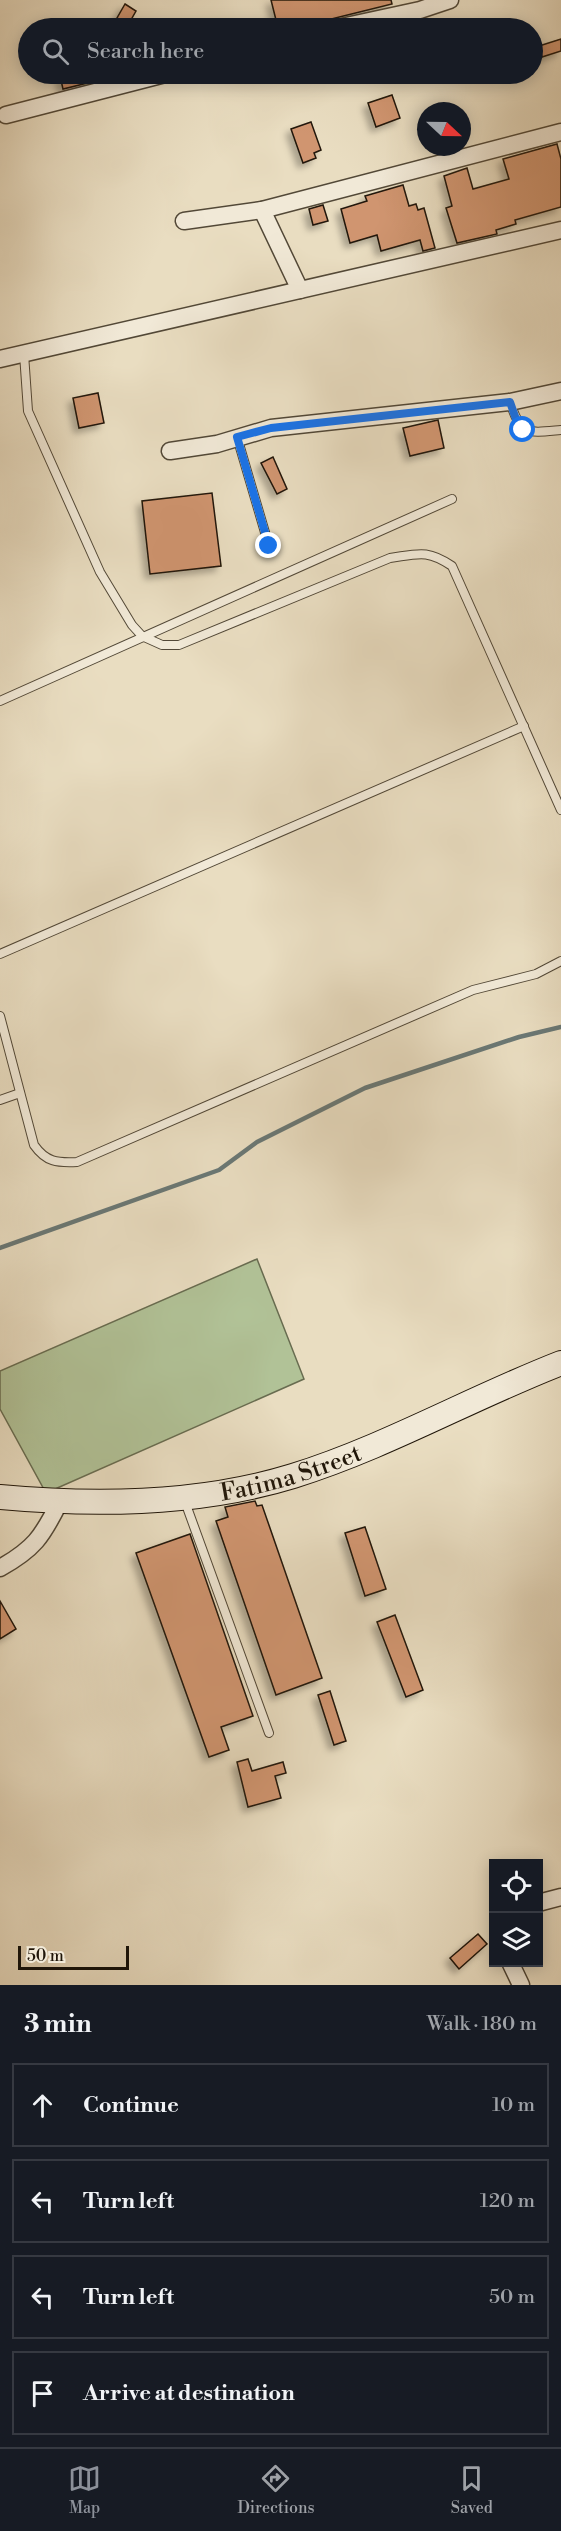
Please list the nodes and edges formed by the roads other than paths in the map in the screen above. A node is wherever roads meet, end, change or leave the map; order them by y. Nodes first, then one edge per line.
1 (450, 0) edge
2 (383, 18) edge
3 (108, 84) edge
4 (6, 115) dead end
5 (561, 132) edge
6 (262, 210) junction
7 (184, 221) dead end
8 (561, 230) edge
9 (300, 290) junction
10 (24, 354) junction
11 (0, 359) edge
12 (561, 391) edge
13 (510, 402) junction
14 (561, 430) edge
15 (237, 437) junction
16 (170, 451) dead end
17 (452, 499) dead end
18 (269, 546) dead end
19 (142, 636) junction
20 (0, 701) edge
21 (524, 726) junction
22 (561, 810) edge
23 (0, 954) edge
24 (561, 961) edge
25 (0, 1016) edge
26 (20, 1093) junction
27 (0, 1100) edge
28 (561, 1363) edge
29 (0, 1497) edge
30 (184, 1498) junction
31 (59, 1503) junction
32 (0, 1568) edge
33 (269, 1733) dead end
34 (561, 1897) edge
35 (543, 1902) edge
36 (512, 1967) edge
37 (521, 1985) edge

1 - 2 street
3 - 4 street
5 - 6 street
6 - 7 street
6 - 9 street
8 - 9 street
9 - 10 street
10 - 11 street
10 - 19 lane
12 - 13 street
13 - 14 lane
13 - 15 street
15 - 16 street
15 - 18 lane
17 - 19 lane
19 - 20 lane
19 - 21 lane
21 - 22 lane
21 - 23 lane
24 - 26 lane
25 - 26 lane
26 - 27 lane
28 - 30 street, Fatima Street
29 - 31 street, Fatima Street
30 - 31 street, Fatima Street
30 - 33 lane
31 - 32 street
34 - 35 street
36 - 37 street

